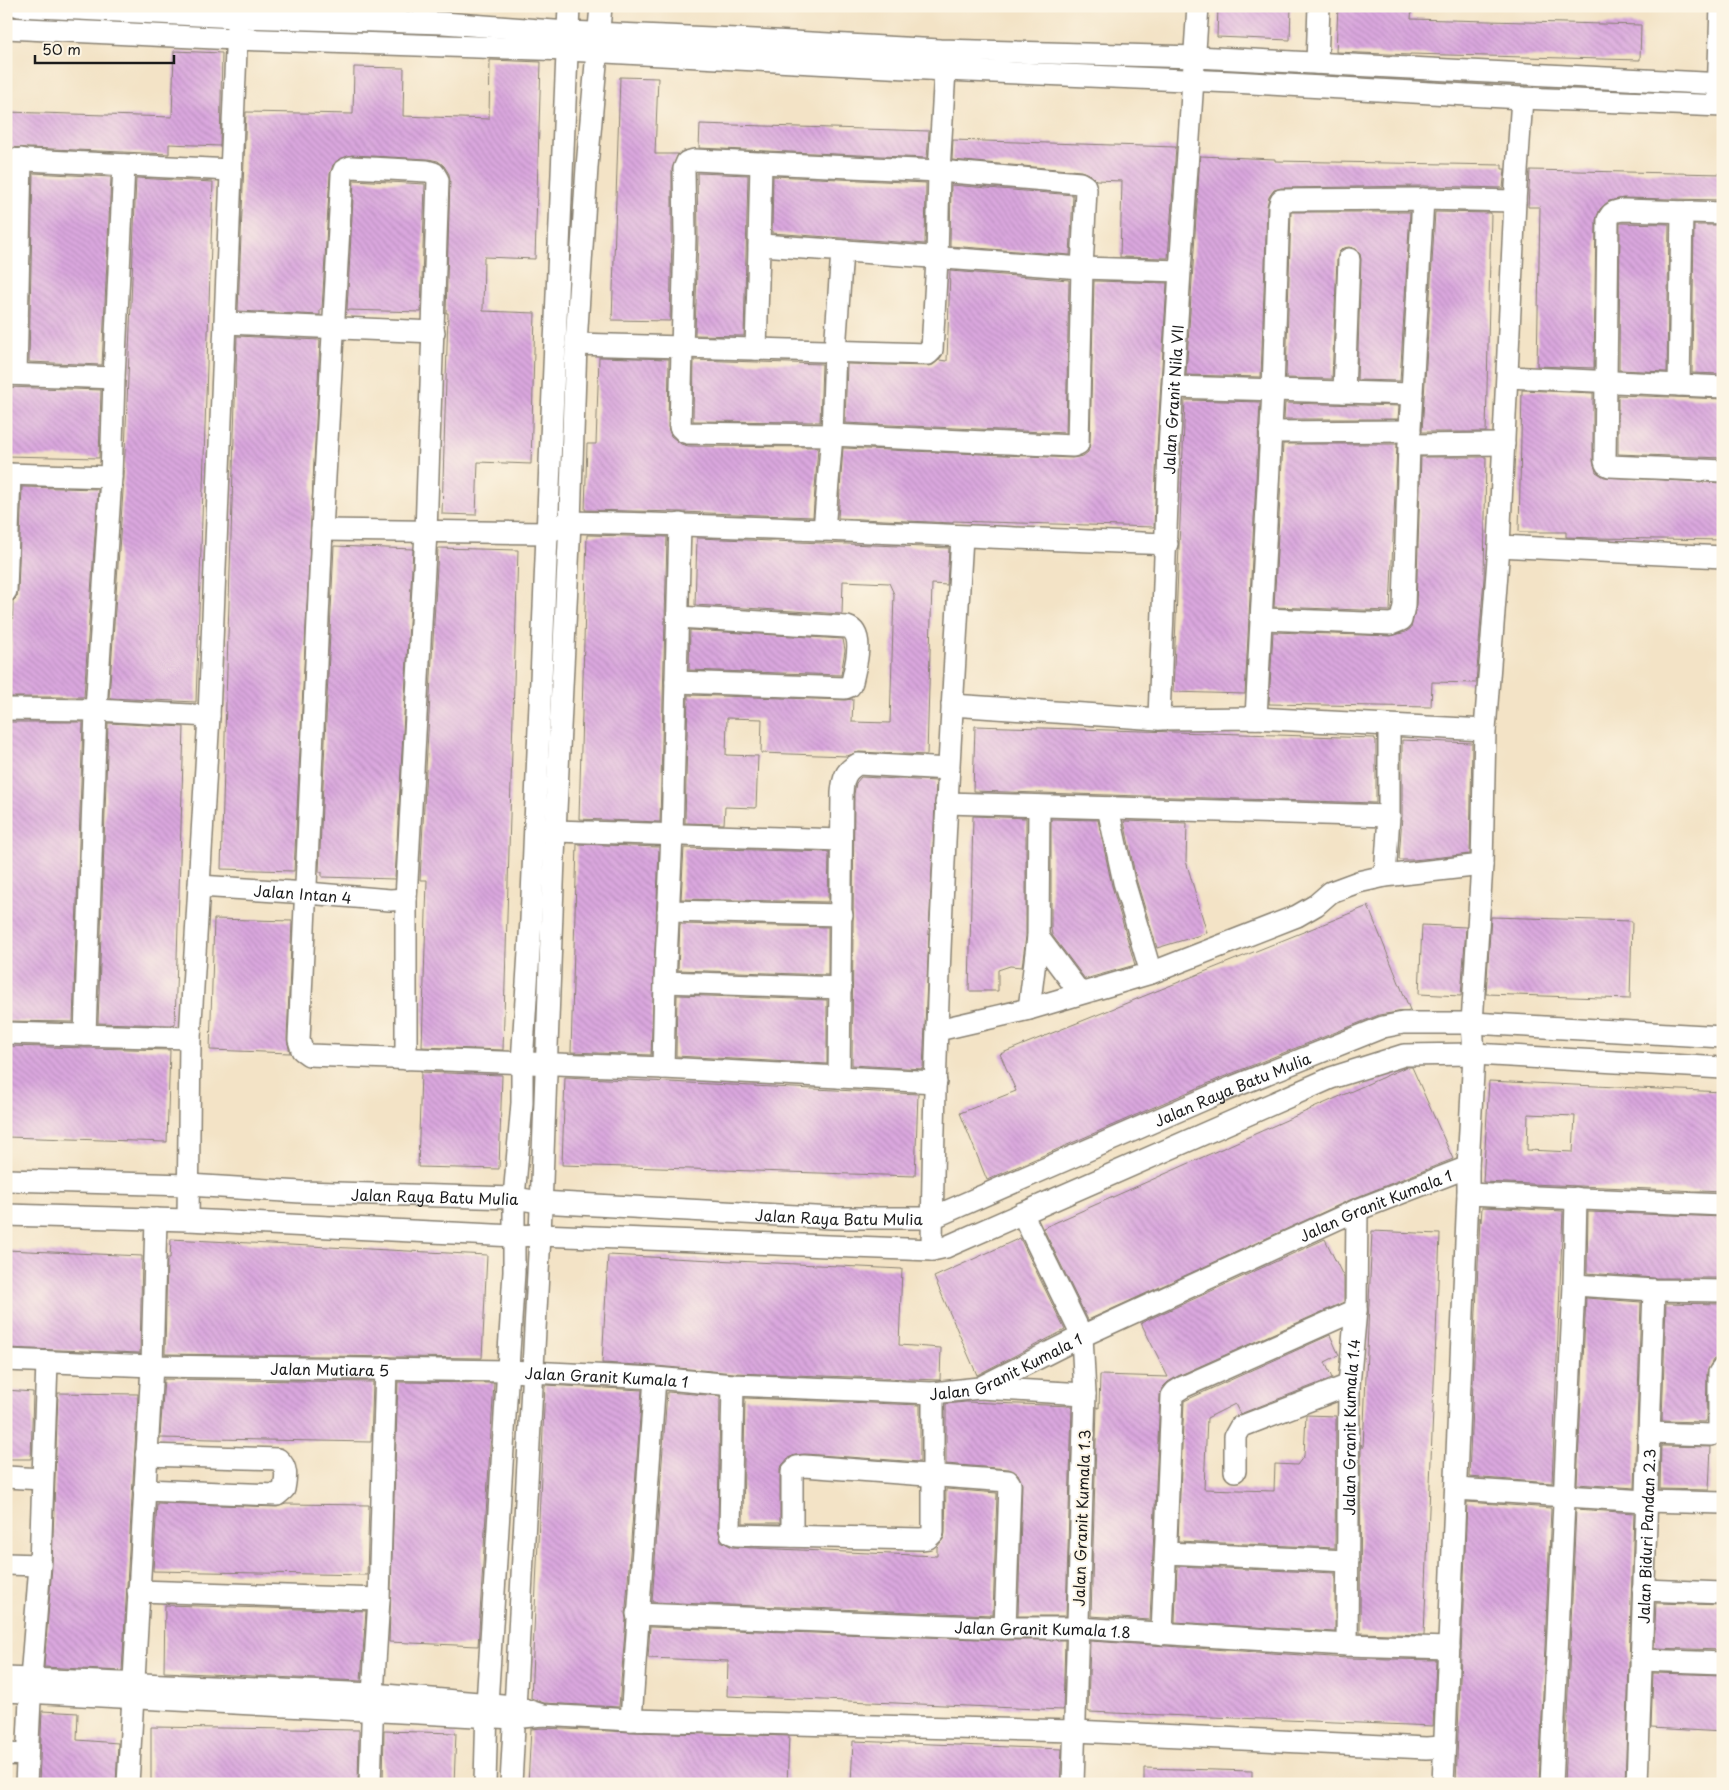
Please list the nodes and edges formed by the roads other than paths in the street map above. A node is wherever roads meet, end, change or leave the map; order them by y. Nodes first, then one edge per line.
1 (18, 6) edge
2 (569, 6) edge
3 (601, 6) edge
4 (1198, 6) edge
5 (1319, 6) edge
6 (1721, 6) edge
7 (443, 14) edge
8 (238, 17) junction
9 (6, 28) edge
10 (235, 40) junction
11 (567, 41) junction
12 (599, 42) junction
13 (442, 46) junction
14 (1196, 57) junction
15 (1317, 63) junction
16 (945, 70) junction
17 (1193, 80) junction
18 (1720, 84) edge
19 (1522, 98) junction
20 (1721, 106) edge
21 (14, 159) edge
22 (761, 163) junction
23 (124, 165) junction
24 (231, 170) junction
25 (939, 171) junction
26 (1423, 199) junction
27 (1515, 202) junction
28 (1682, 212) junction
29 (1723, 212) edge
30 (759, 246) junction
31 (842, 251) junction
32 (937, 258) junction
33 (1349, 259) dead end
34 (1082, 268) junction
35 (1180, 271) junction
36 (225, 323) junction
37 (334, 327) junction
38 (434, 332) junction
39 (576, 344) junction
40 (683, 346) junction
41 (756, 349) junction
42 (835, 350) junction
43 (11, 374) edge
44 (1508, 377) junction
45 (114, 378) junction
46 (1606, 382) junction
47 (1679, 385) junction
48 (1173, 387) junction
49 (1723, 387) edge
50 (1273, 390) junction
51 (1344, 392) junction
52 (1412, 394) junction
53 (1270, 432) junction
54 (832, 435) junction
55 (1410, 438) junction
56 (1504, 444) junction
57 (1723, 471) edge
58 (8, 474) edge
59 (111, 477) junction
60 (570, 522) junction
61 (680, 524) junction
62 (322, 530) junction
63 (824, 530) junction
64 (426, 532) junction
65 (548, 534) junction
66 (962, 537) junction
67 (1167, 544) junction
68 (1499, 546) junction
69 (1723, 557) edge
70 (7, 569) edge
71 (6, 591) edge
72 (678, 617) junction
73 (1262, 619) junction
74 (676, 682) junction
75 (952, 705) junction
76 (6, 709) edge
77 (96, 710) junction
78 (209, 716) junction
79 (1256, 718) junction
80 (1159, 720) junction
81 (1389, 726) junction
82 (1485, 730) junction
83 (948, 769) junction
84 (946, 803) junction
85 (1039, 806) junction
86 (1108, 808) junction
87 (1389, 816) junction
88 (554, 831) junction
89 (672, 835) junction
90 (841, 840) junction
91 (1482, 865) junction
92 (1385, 876) junction
93 (199, 886) junction
94 (307, 893) junction
95 (406, 899) junction
96 (668, 911) junction
97 (842, 915) junction
98 (1038, 937) junction
99 (1151, 973) junction
100 (665, 982) junction
101 (841, 988) junction
102 (1080, 993) junction
103 (1029, 1009) junction
104 (1472, 1023) junction
105 (938, 1030) junction
106 (6, 1033) edge
107 (85, 1035) junction
108 (1723, 1037) edge
109 (190, 1038) junction
110 (1474, 1054) junction
111 (406, 1059) junction
112 (522, 1062) junction
113 (546, 1064) junction
114 (663, 1068) junction
115 (1723, 1068) edge
116 (839, 1077) junction
117 (936, 1082) junction
118 (1468, 1167) junction
119 (6, 1180) edge
120 (188, 1185) junction
121 (1468, 1194) junction
122 (514, 1198) junction
123 (1576, 1198) junction
124 (540, 1202) junction
125 (1723, 1205) edge
126 (1357, 1210) junction
127 (1022, 1214) junction
128 (6, 1215) edge
129 (932, 1218) junction
130 (156, 1219) junction
131 (188, 1220) junction
132 (540, 1235) junction
133 (514, 1236) junction
134 (932, 1250) junction
135 (1574, 1285) junction
136 (1654, 1290) junction
137 (1723, 1291) edge
138 (1356, 1310) junction
139 (1082, 1336) junction
140 (6, 1360) edge
141 (47, 1362) junction
142 (152, 1366) junction
143 (386, 1368) junction
144 (1723, 1368) edge
145 (508, 1371) junction
146 (532, 1372) junction
147 (655, 1378) junction
148 (734, 1385) junction
149 (1349, 1385) junction
150 (978, 1388) junction
151 (933, 1393) junction
152 (1085, 1394) junction
153 (1649, 1433) junction
154 (146, 1455) junction
155 (1235, 1471) dead end
156 (932, 1476) junction
157 (6, 1477) edge
158 (42, 1479) junction
159 (1456, 1489) junction
160 (144, 1490) junction
161 (1564, 1495) junction
162 (1646, 1501) junction
163 (1723, 1503) edge
164 (792, 1536) junction
165 (1166, 1554) junction
166 (1348, 1561) junction
167 (6, 1564) edge
168 (40, 1564) junction
169 (1643, 1590) junction
170 (138, 1591) junction
171 (1723, 1593) edge
172 (379, 1599) junction
173 (637, 1614) junction
174 (1005, 1628) junction
175 (1078, 1628) junction
176 (1162, 1634) junction
177 (1347, 1645) junction
178 (1448, 1648) junction
179 (1641, 1660) junction
180 (1723, 1663) edge
181 (6, 1678) edge
182 (30, 1686) junction
183 (133, 1690) junction
184 (6, 1691) edge
185 (372, 1702) junction
186 (486, 1711) junction
187 (514, 1712) junction
188 (630, 1720) junction
189 (1075, 1731) junction
190 (1444, 1747) junction
191 (6, 1754) edge
192 (27, 1755) junction
193 (26, 1784) edge
194 (128, 1784) edge
195 (370, 1784) edge
196 (485, 1784) edge
197 (511, 1784) edge
198 (1073, 1784) edge
199 (1443, 1784) edge
200 (1551, 1784) edge
201 (1637, 1784) edge

1 - 8 street
2 - 11 street
3 - 12 street
4 - 14 street, Jalan Granit Nila VII
5 - 15 street
6 - 18 street
7 - 8 street
7 - 11 street
7 - 13 street
8 - 10 street
9 - 10 street
10 - 13 street
10 - 24 street
11 - 12 street
11 - 13 street
11 - 65 street
12 - 14 street
12 - 16 street
12 - 39 street
14 - 15 street
14 - 17 street, Jalan Granit Nila VII
15 - 18 street
16 - 17 street
16 - 25 street
17 - 19 street
17 - 35 street, Jalan Granit Nila VII
18 - 20 street
19 - 20 street
19 - 27 street
21 - 23 street
21 - 43 street
22 - 25 street
22 - 30 street
22 - 40 street
23 - 24 street
23 - 45 street
24 - 36 street
25 - 32 street
25 - 34 street
26 - 27 street
26 - 50 street
26 - 52 street
27 - 44 street
28 - 29 street
28 - 46 street
28 - 47 street
30 - 31 street
30 - 41 street
31 - 32 street
31 - 42 street
32 - 34 street
32 - 42 street
33 - 51 street
34 - 35 street
34 - 54 street
35 - 48 street, Jalan Granit Nila VII
36 - 37 street
36 - 78 street
37 - 38 street
37 - 38 street
37 - 62 street
38 - 64 street
39 - 40 street
39 - 60 street
40 - 41 street
40 - 54 street
41 - 42 street
42 - 54 street
43 - 45 street
44 - 46 street
44 - 56 street
45 - 59 street
46 - 47 street
46 - 57 street
47 - 49 street
48 - 50 street
48 - 67 street, Jalan Granit Nila VII
50 - 51 street
50 - 53 street
51 - 52 street
52 - 55 street
53 - 55 street
53 - 73 street
54 - 63 street
55 - 56 street
55 - 73 street
56 - 68 street
58 - 59 street
58 - 70 street
59 - 77 street
60 - 61 street
60 - 65 street
60 - 88 street
61 - 63 street
61 - 72 street
62 - 64 street
62 - 94 street
63 - 66 street
64 - 65 street
64 - 95 street
65 - 112 street
66 - 67 street
66 - 75 street
67 - 80 street, Jalan Granit Nila VII
68 - 69 street
68 - 82 street
70 - 71 street
72 - 74 street
72 - 74 street
73 - 79 street
74 - 89 street
75 - 80 street
75 - 83 street
76 - 77 street
77 - 78 street
77 - 107 street
78 - 93 street
79 - 80 street
79 - 81 street
81 - 82 street
81 - 87 street
82 - 91 street
83 - 84 street
83 - 90 street
84 - 85 street
84 - 105 street
85 - 86 street
85 - 98 street
86 - 87 street
86 - 99 street
87 - 92 street
88 - 89 street
88 - 113 street
89 - 90 street
89 - 96 street
90 - 97 street
91 - 92 street
91 - 104 street
92 - 99 street
93 - 94 street, Jalan Intan 4
93 - 109 street
94 - 95 street, Jalan Intan 4
94 - 111 street
95 - 111 street
96 - 97 street
96 - 100 street
97 - 101 street
98 - 102 street
98 - 103 street
99 - 102 street
100 - 101 street
100 - 114 street
101 - 116 street
102 - 103 street
103 - 105 street
104 - 108 street, Jalan Raya Batu Mulia
104 - 110 street
104 - 129 street, Jalan Raya Batu Mulia
105 - 117 street
106 - 107 street
107 - 109 street
109 - 120 street
110 - 115 street
110 - 118 street
110 - 127 street
111 - 112 street
112 - 113 street
112 - 122 street
113 - 114 street
113 - 124 street
114 - 116 street
116 - 117 street
117 - 129 street
118 - 121 street
118 - 126 street, Jalan Granit Kumala 1
119 - 120 street, Jalan Raya Batu Mulia
120 - 122 street, Jalan Raya Batu Mulia
120 - 131 street
121 - 123 street
121 - 159 street
122 - 124 street, Jalan Raya Batu Mulia
122 - 133 street
123 - 125 street
123 - 135 street
124 - 129 street, Jalan Raya Batu Mulia
124 - 132 street
126 - 138 street, Jalan Granit Kumala 1.4
126 - 139 street, Jalan Granit Kumala 1
127 - 134 street
127 - 139 street
128 - 130 street
129 - 134 street
130 - 131 street
130 - 142 street
131 - 133 street
132 - 133 street
132 - 134 street
132 - 146 street
133 - 145 street
135 - 136 street
135 - 161 street
136 - 137 street
136 - 153 street, Jalan Biduri Pandan 2.3
138 - 149 street, Jalan Granit Kumala 1.4
138 - 165 street
139 - 150 street, Jalan Granit Kumala 1
139 - 152 street, Jalan Granit Kumala 1.3
140 - 141 street, Jalan Mutiara 5
141 - 142 street, Jalan Mutiara 5
141 - 158 street
142 - 143 street, Jalan Mutiara 5
142 - 154 street
143 - 145 street, Jalan Mutiara 5
143 - 172 street
144 - 153 street
145 - 146 street, Jalan Granit Kumala 1
145 - 186 street
146 - 147 street, Jalan Granit Kumala 1
146 - 187 street
147 - 148 street, Jalan Granit Kumala 1
147 - 173 street
148 - 151 street, Jalan Granit Kumala 1
148 - 164 street
149 - 155 street
149 - 166 street, Jalan Granit Kumala 1.4
150 - 151 street, Jalan Granit Kumala 1
150 - 152 street
151 - 156 street
152 - 175 street, Jalan Granit Kumala 1.3
153 - 162 street, Jalan Biduri Pandan 2.3
154 - 160 street
154 - 160 street
156 - 164 street
156 - 164 street
156 - 174 street
157 - 158 street
158 - 168 street
159 - 161 street
159 - 178 street
160 - 170 street
161 - 162 street
161 - 200 street
162 - 163 street
162 - 169 street, Jalan Biduri Pandan 2.3
165 - 166 street
165 - 176 street
166 - 177 street, Jalan Granit Kumala 1.4
167 - 168 street
168 - 182 street
169 - 171 street
169 - 179 street, Jalan Biduri Pandan 2.3
170 - 172 street
170 - 183 street
172 - 185 street
173 - 174 street, Jalan Granit Kumala 1.8
173 - 188 street
174 - 175 street, Jalan Granit Kumala 1.8
175 - 176 street, Jalan Granit Kumala 1.8
175 - 189 street, Jalan Granit Kumala 1.3
176 - 177 street, Jalan Granit Kumala 1.8
177 - 178 street, Jalan Granit Kumala 1.8
178 - 190 street
179 - 180 street
179 - 201 street, Jalan Biduri Pandan 2.3
181 - 182 street
182 - 183 street
182 - 184 street
182 - 192 street
183 - 185 street
183 - 194 street
185 - 186 street
185 - 195 street
186 - 187 street
186 - 196 street
187 - 188 street
187 - 197 street
188 - 189 street
189 - 190 street
189 - 198 street, Jalan Granit Kumala 1.3
190 - 199 street
191 - 192 street
192 - 193 street

